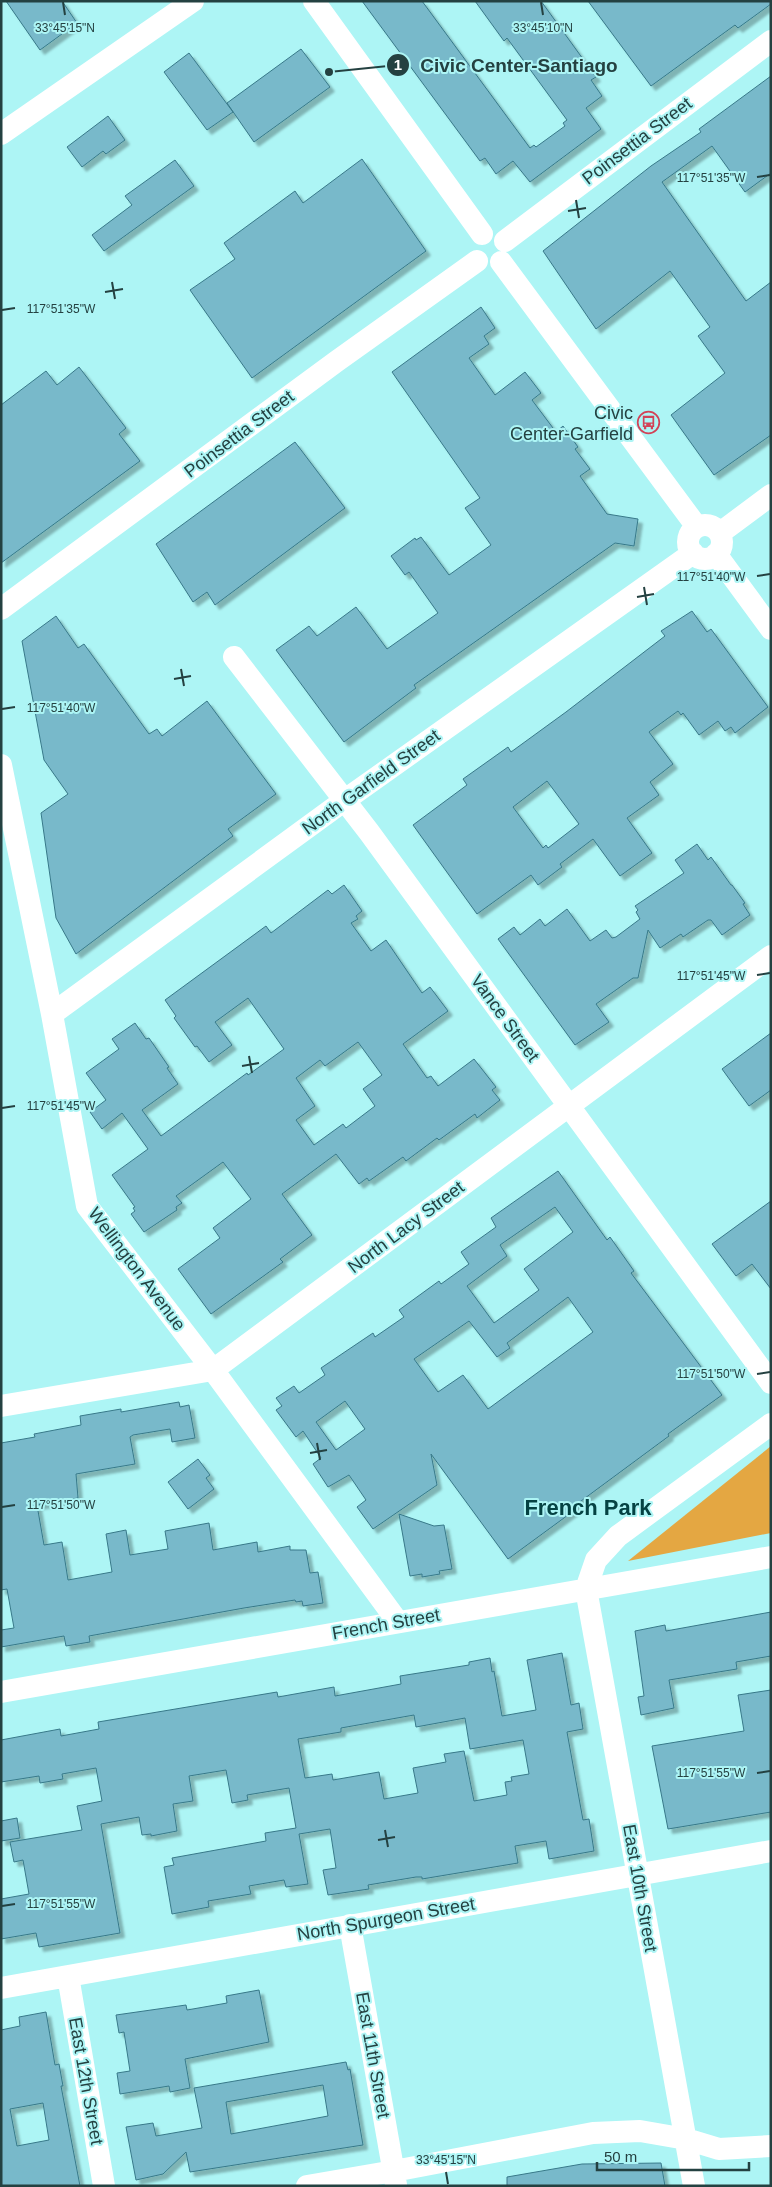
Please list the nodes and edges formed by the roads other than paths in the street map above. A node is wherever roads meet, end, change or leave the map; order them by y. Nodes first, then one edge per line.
1 (193, 1) edge
2 (314, 1) edge
3 (771, 41) edge
4 (1, 134) edge
5 (482, 234) junction
6 (503, 252) junction
7 (478, 261) junction
8 (771, 495) edge
9 (697, 527) junction
10 (718, 544) junction
11 (693, 553) junction
12 (1, 609) edge
13 (771, 629) edge
14 (234, 657) dead end
15 (1, 765) edge
16 (345, 800) junction
17 (771, 956) edge
18 (52, 1014) junction
19 (568, 1106) junction
20 (213, 1370) junction
21 (771, 1383) edge
22 (1, 1406) edge
23 (771, 1424) edge
24 (771, 1557) edge
25 (586, 1589) junction
26 (398, 1622) junction
27 (1, 1692) edge
28 (771, 1851) edge
29 (637, 1874) junction
30 (350, 1925) junction
31 (68, 1976) junction
32 (1, 1988) edge
33 (686, 2139) junction
34 (771, 2146) edge
35 (395, 2179) edge
36 (104, 2186) edge
37 (307, 2186) edge
38 (694, 2186) edge

1 - 4 street
2 - 5 street
3 - 6 street, Poinsettia Street
5 - 6 street
5 - 7 street
6 - 7 street
6 - 9 street
7 - 12 street, Poinsettia Street
8 - 10 street
9 - 10 street
9 - 11 street
10 - 11 street
10 - 13 street
11 - 16 street, North Garfield Street
14 - 16 street, Vance Street
15 - 18 street, Wellington Avenue
16 - 18 street, North Garfield Street
16 - 19 street, Vance Street
17 - 19 street, North Lacy Street
18 - 20 street, Wellington Avenue
19 - 20 street, North Lacy Street
19 - 21 street, Vance Street
20 - 22 street, North Lacy Street
20 - 26 street, Wellington Avenue
23 - 25 street
24 - 25 street, French Street
25 - 26 street, French Street
25 - 29 street, East 10th Street
26 - 27 street, French Street
28 - 29 street, North Spurgeon Street
29 - 30 street, North Spurgeon Street
29 - 33 street, East 10th Street
30 - 31 street, North Spurgeon Street
30 - 35 street, East 11th Street
31 - 32 street, North Spurgeon Street
31 - 36 street, East 12th Street
33 - 34 street
33 - 35 street
33 - 38 street, East 10th Street
35 - 37 street

